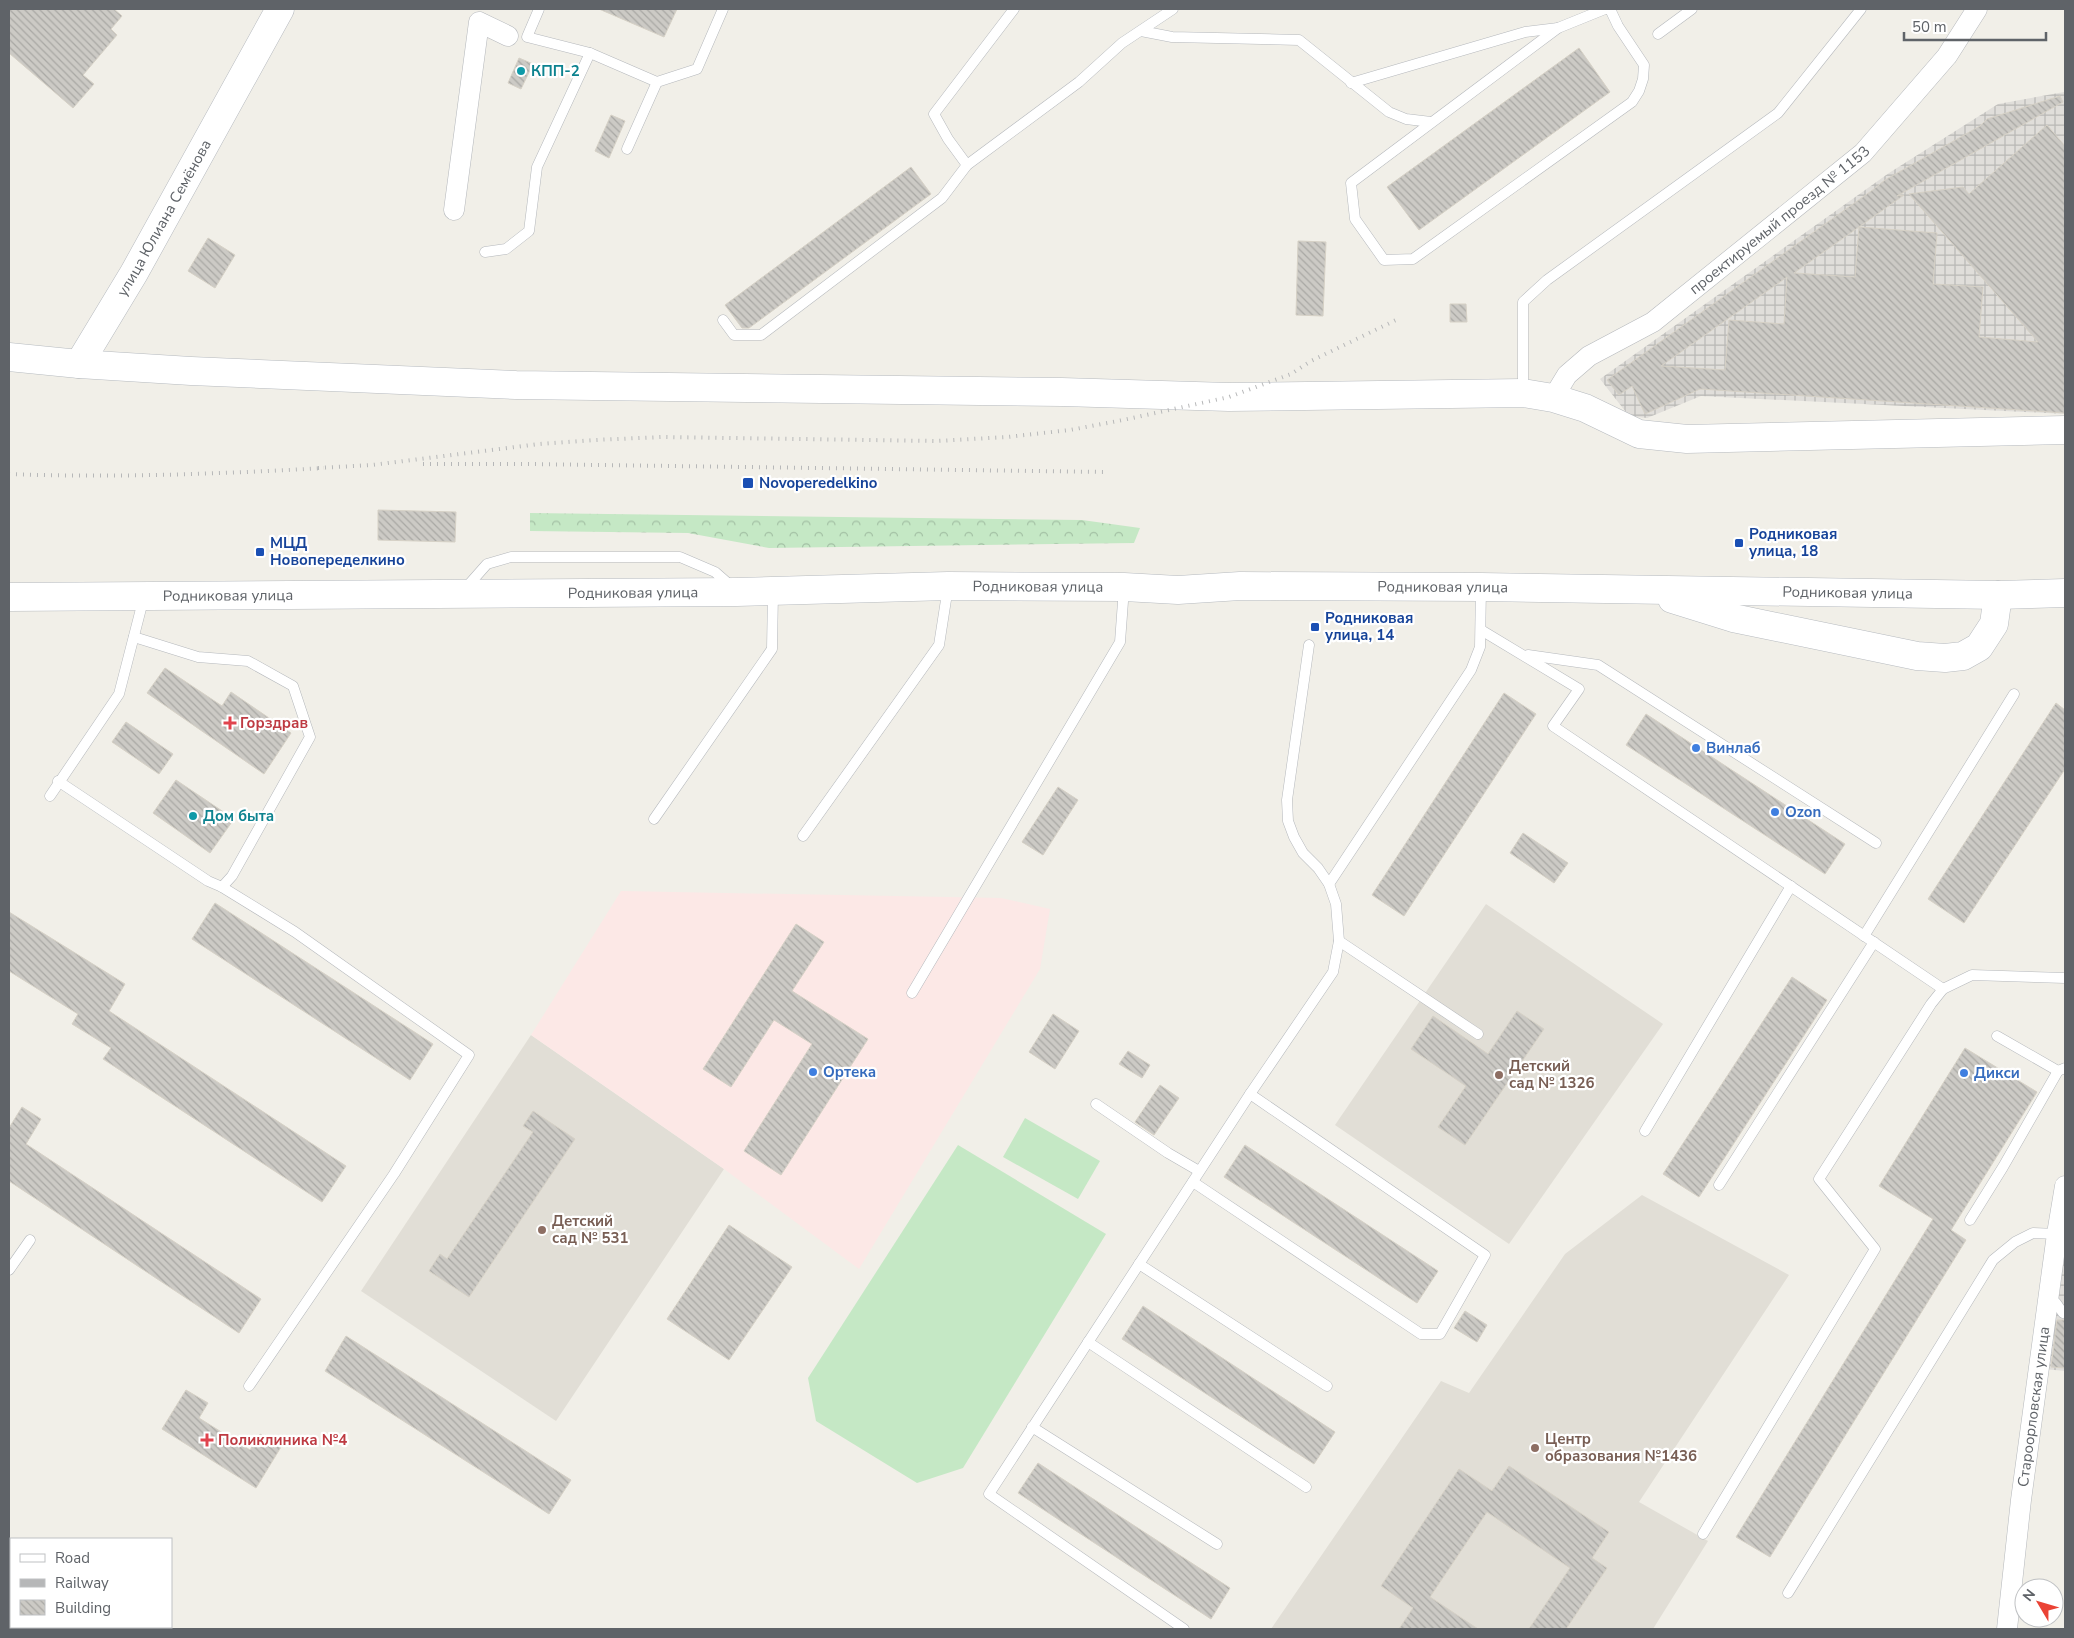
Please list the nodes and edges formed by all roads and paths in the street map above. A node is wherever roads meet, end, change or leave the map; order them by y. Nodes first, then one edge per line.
1 (539, 9) edge
2 (723, 9) edge
3 (1014, 9) edge
4 (1173, 9) edge
5 (1605, 9) edge
6 (1610, 9) edge
7 (1692, 9) edge
8 (1861, 9) edge
9 (1977, 9) edge
10 (274, 11) edge
11 (478, 15) edge
12 (1558, 28) junction
13 (1141, 31) junction
14 (1658, 34) dead end
15 (518, 36) junction
16 (590, 53) junction
17 (657, 82) junction
18 (1351, 82) junction
19 (1431, 122) junction
20 (628, 149) dead end
21 (968, 165) junction
22 (454, 210) dead end
23 (485, 252) dead end
24 (723, 320) dead end
25 (13, 355) edge
26 (79, 364) junction
27 (1523, 393) junction
28 (1553, 398) junction
29 (2065, 430) edge
30 (948, 586) junction
31 (1124, 587) junction
32 (1481, 587) junction
33 (1642, 589) junction
34 (737, 592) junction
35 (773, 592) junction
36 (2065, 593) edge
37 (459, 595) junction
38 (1998, 595) junction
39 (144, 596) junction
40 (9, 597) edge
41 (1481, 630) junction
42 (134, 638) junction
43 (1309, 645) dead end
44 (1522, 654) junction
45 (2014, 694) dead end
46 (58, 781) junction
47 (50, 796) dead end
48 (654, 818) dead end
49 (803, 836) dead end
50 (1876, 843) dead end
51 (1329, 884) junction
52 (1791, 886) junction
53 (222, 887) junction
54 (1864, 936) junction
55 (1339, 942) junction
56 (1874, 942) junction
57 (2065, 978) edge
58 (1943, 989) junction
59 (912, 993) dead end
60 (1478, 1034) dead end
61 (1997, 1036) dead end
62 (2062, 1070) edge
63 (1250, 1094) junction
64 (1096, 1104) dead end
65 (1645, 1131) dead end
66 (1200, 1171) junction
67 (1193, 1182) junction
68 (1719, 1185) dead end
69 (2065, 1186) edge
70 (1970, 1220) dead end
71 (2057, 1234) junction
72 (30, 1240) dead end
73 (1138, 1264) junction
74 (9, 1270) edge
75 (2049, 1297) junction
76 (2062, 1313) dead end
77 (1088, 1342) junction
78 (249, 1386) dead end
79 (1327, 1386) dead end
80 (1032, 1427) junction
81 (1306, 1487) dead end
82 (1703, 1534) dead end
83 (1217, 1544) dead end
84 (1788, 1594) dead end
85 (1184, 1629) edge
86 (2007, 1629) edge

1 - 15 lane
2 - 17 lane
3 - 21 lane
4 - 13 lane
5 - 12 lane
6 - 19 lane
7 - 14 lane
8 - 27 lane
9 - 28 street, проектируемый проезд № 1153
10 - 26 main road, улица Юлиана Семёнова
11 - 15 street
11 - 22 street
12 - 18 lane
12 - 19 lane
13 - 18 lane
13 - 21 lane
15 - 16 lane
16 - 17 lane
16 - 23 lane
17 - 20 lane
18 - 19 lane
21 - 24 lane
25 - 26 main road
26 - 27 main road
27 - 28 main road
28 - 29 main road
30 - 31 main road, Родниковая улица
30 - 35 main road, Родниковая улица
30 - 49 lane
31 - 32 main road, Родниковая улица
31 - 59 lane
32 - 33 main road, Родниковая улица
32 - 41 lane
33 - 38 main road, Родниковая улица
33 - 38 main road
34 - 35 main road, Родниковая улица
34 - 37 main road, Родниковая улица
34 - 37 lane
35 - 48 lane
36 - 38 main road, Родниковая улица
37 - 39 main road, Родниковая улица
39 - 40 main road, Родниковая улица
39 - 42 lane
41 - 44 lane
41 - 51 lane
42 - 46 lane
42 - 53 lane
43 - 51 lane
44 - 50 lane
44 - 52 lane
45 - 54 lane
46 - 47 lane
46 - 53 lane
51 - 55 lane
52 - 54 lane
52 - 65 lane
53 - 78 lane
54 - 56 lane
55 - 60 lane
55 - 63 lane
56 - 58 lane
56 - 68 lane
57 - 58 lane
58 - 82 lane
61 - 62 lane
62 - 70 lane
63 - 66 lane
63 - 67 lane
64 - 66 lane
66 - 67 lane
67 - 73 lane
69 - 71 street, Староорловская улица
71 - 75 street, Староорловская улица
71 - 84 lane
72 - 74 lane
73 - 77 lane
73 - 79 lane
75 - 76 lane
75 - 86 street, Староорловская улица
77 - 80 lane
77 - 81 lane
80 - 83 lane
80 - 85 lane

